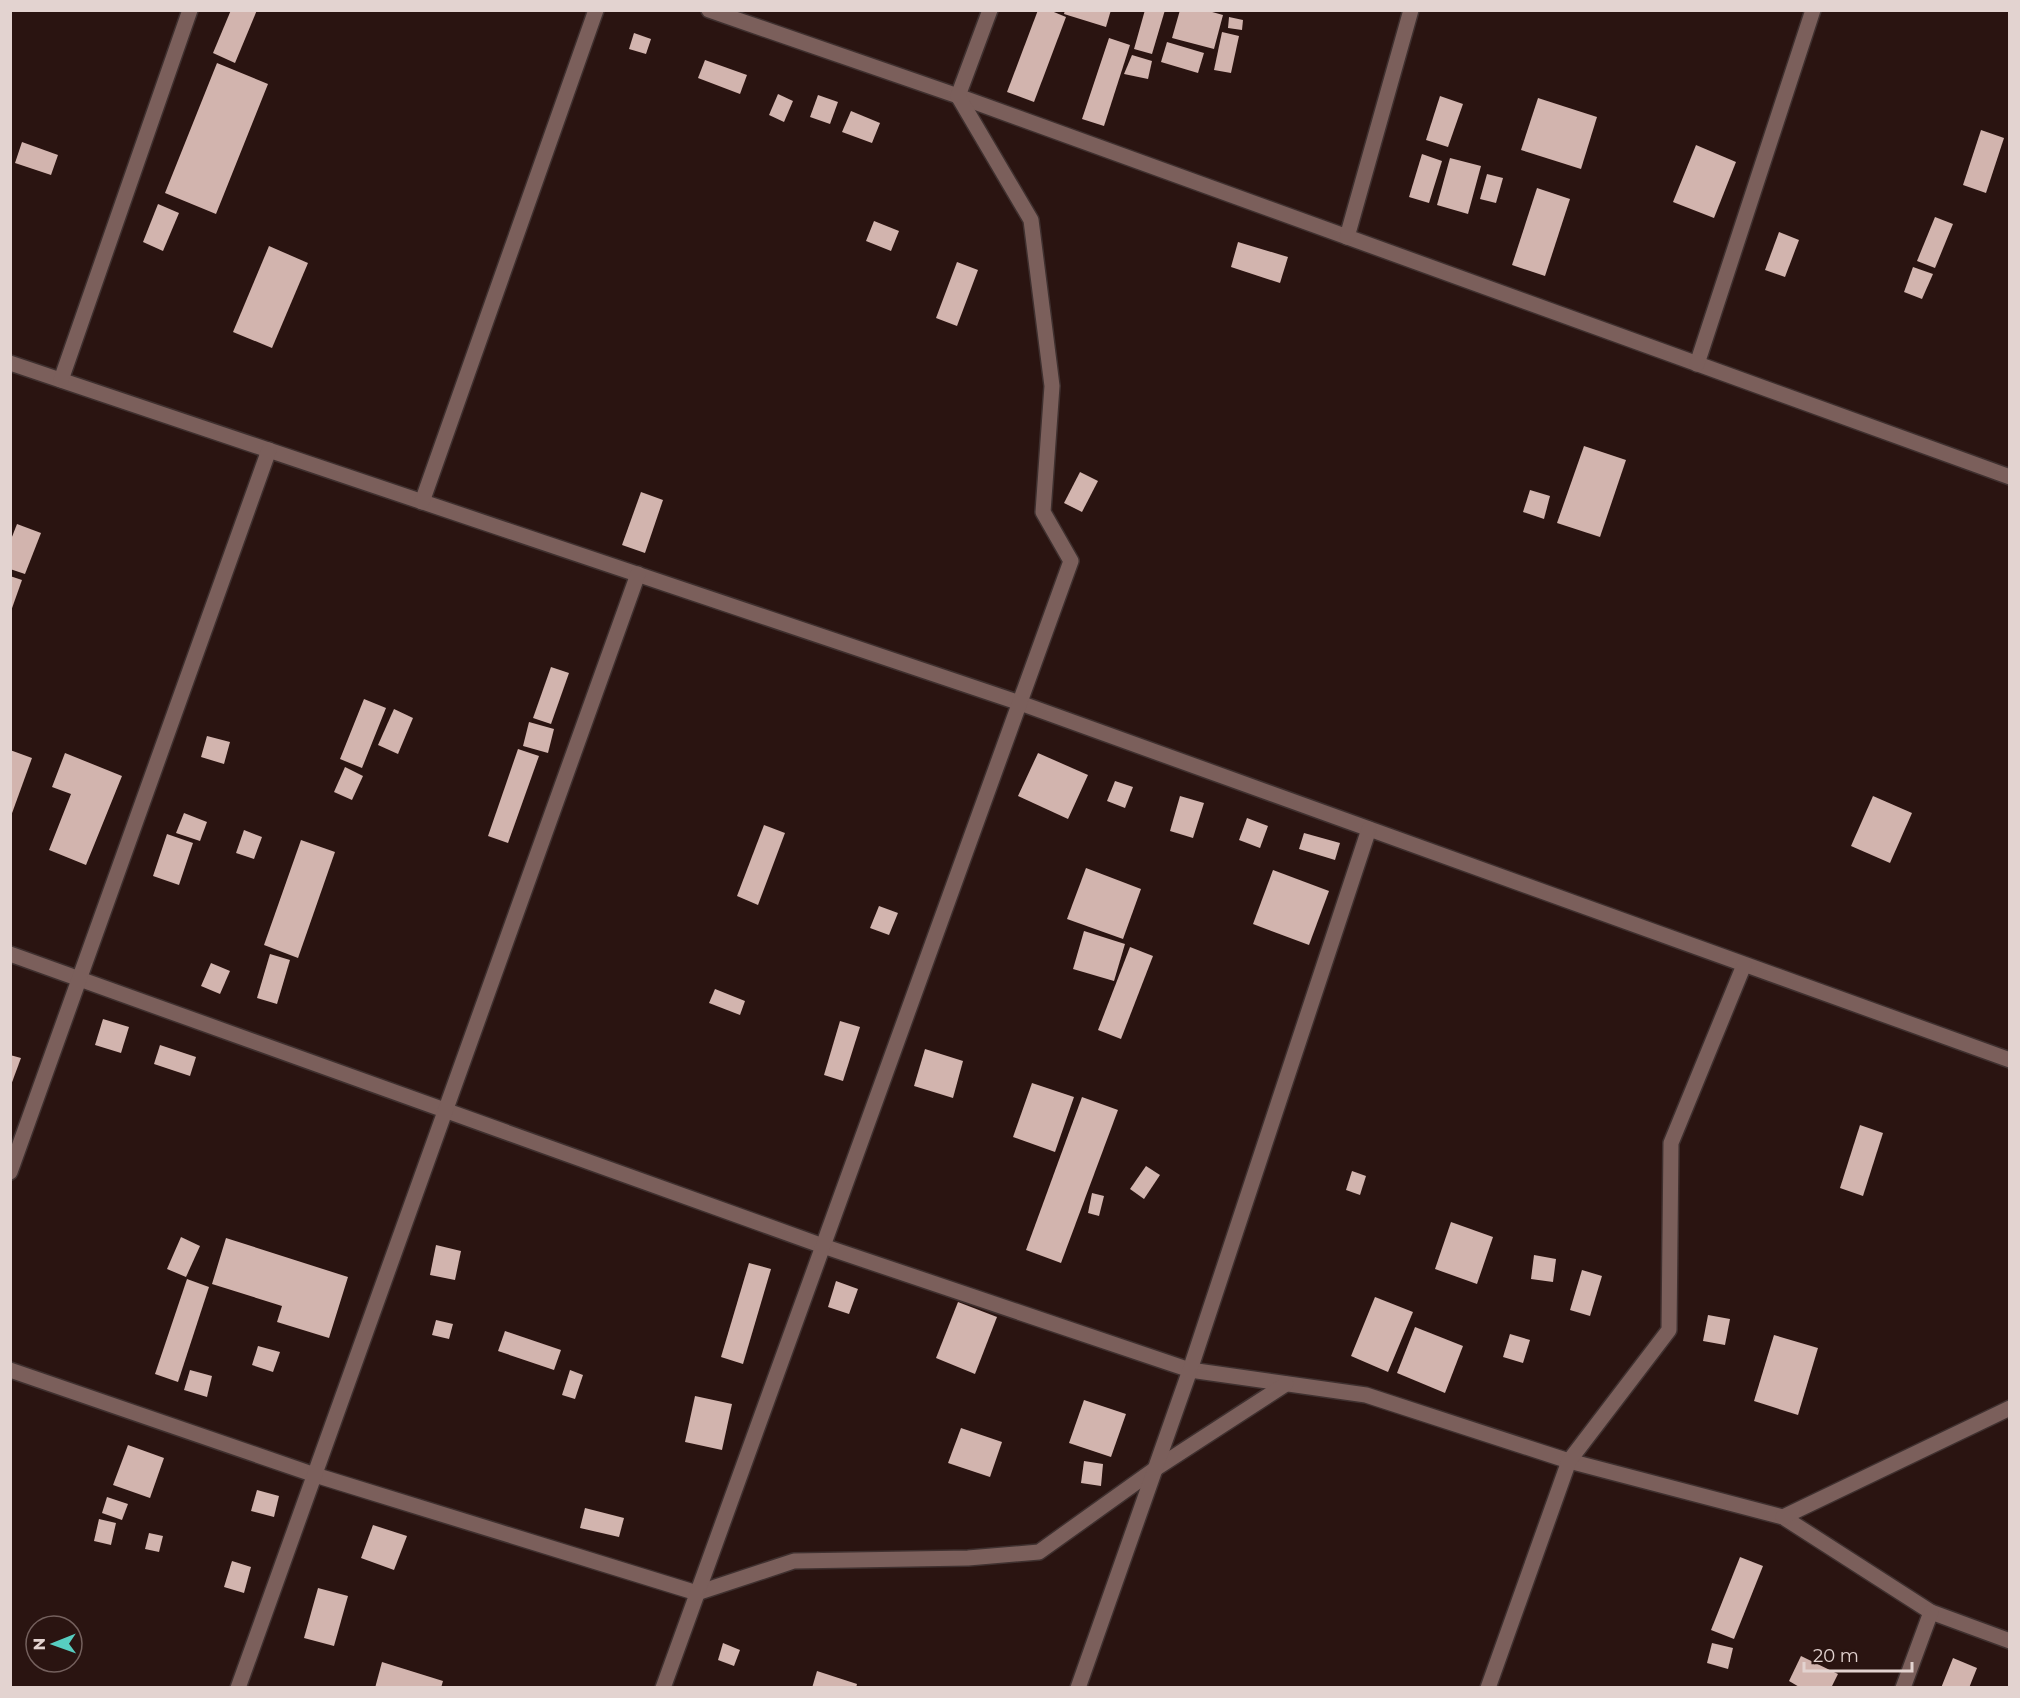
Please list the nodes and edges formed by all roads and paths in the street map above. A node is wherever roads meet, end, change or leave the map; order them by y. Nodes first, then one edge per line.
1 (190, 10) edge
2 (596, 10) edge
3 (709, 10) edge
4 (990, 10) edge
5 (1410, 10) edge
6 (1814, 10) edge
7 (958, 96) junction
8 (1347, 237) junction
9 (10, 363) edge
10 (1697, 364) junction
11 (61, 380) junction
12 (269, 450) junction
13 (2010, 477) edge
14 (422, 502) junction
15 (638, 574) junction
16 (1020, 703) junction
17 (1369, 829) junction
18 (10, 954) edge
19 (1744, 965) junction
20 (80, 979) junction
21 (2010, 1060) edge
22 (446, 1110) junction
23 (10, 1172) edge
24 (823, 1245) junction
25 (10, 1370) edge
26 (1190, 1370) junction
27 (1287, 1384) junction
28 (2010, 1408) edge
29 (1569, 1461) junction
30 (1155, 1469) junction
31 (315, 1475) junction
32 (1783, 1517) junction
33 (697, 1593) junction
34 (1931, 1612) junction
35 (2010, 1641) edge
36 (238, 1688) edge
37 (663, 1688) edge
38 (1078, 1688) edge
39 (1488, 1688) edge
40 (1903, 1688) edge

1 - 11 street
2 - 14 street
3 - 7 street
4 - 7 street
5 - 8 street
6 - 10 street
7 - 8 street
7 - 16 street
8 - 10 street
9 - 11 street
10 - 13 street
11 - 12 street
12 - 14 street
12 - 20 street
14 - 15 street
15 - 16 street
15 - 22 street
16 - 17 street
16 - 24 street
17 - 19 street
17 - 26 street
18 - 20 street
19 - 21 street
19 - 29 street
20 - 22 street
20 - 23 street
22 - 24 street
22 - 31 street
24 - 26 street
24 - 33 street
25 - 31 street
26 - 27 street
26 - 30 street
27 - 29 street
27 - 30 street
28 - 32 street
29 - 32 street
29 - 39 street
30 - 33 street
30 - 38 street
31 - 33 street
31 - 36 street
32 - 34 street
33 - 37 street
34 - 35 street
34 - 40 street

